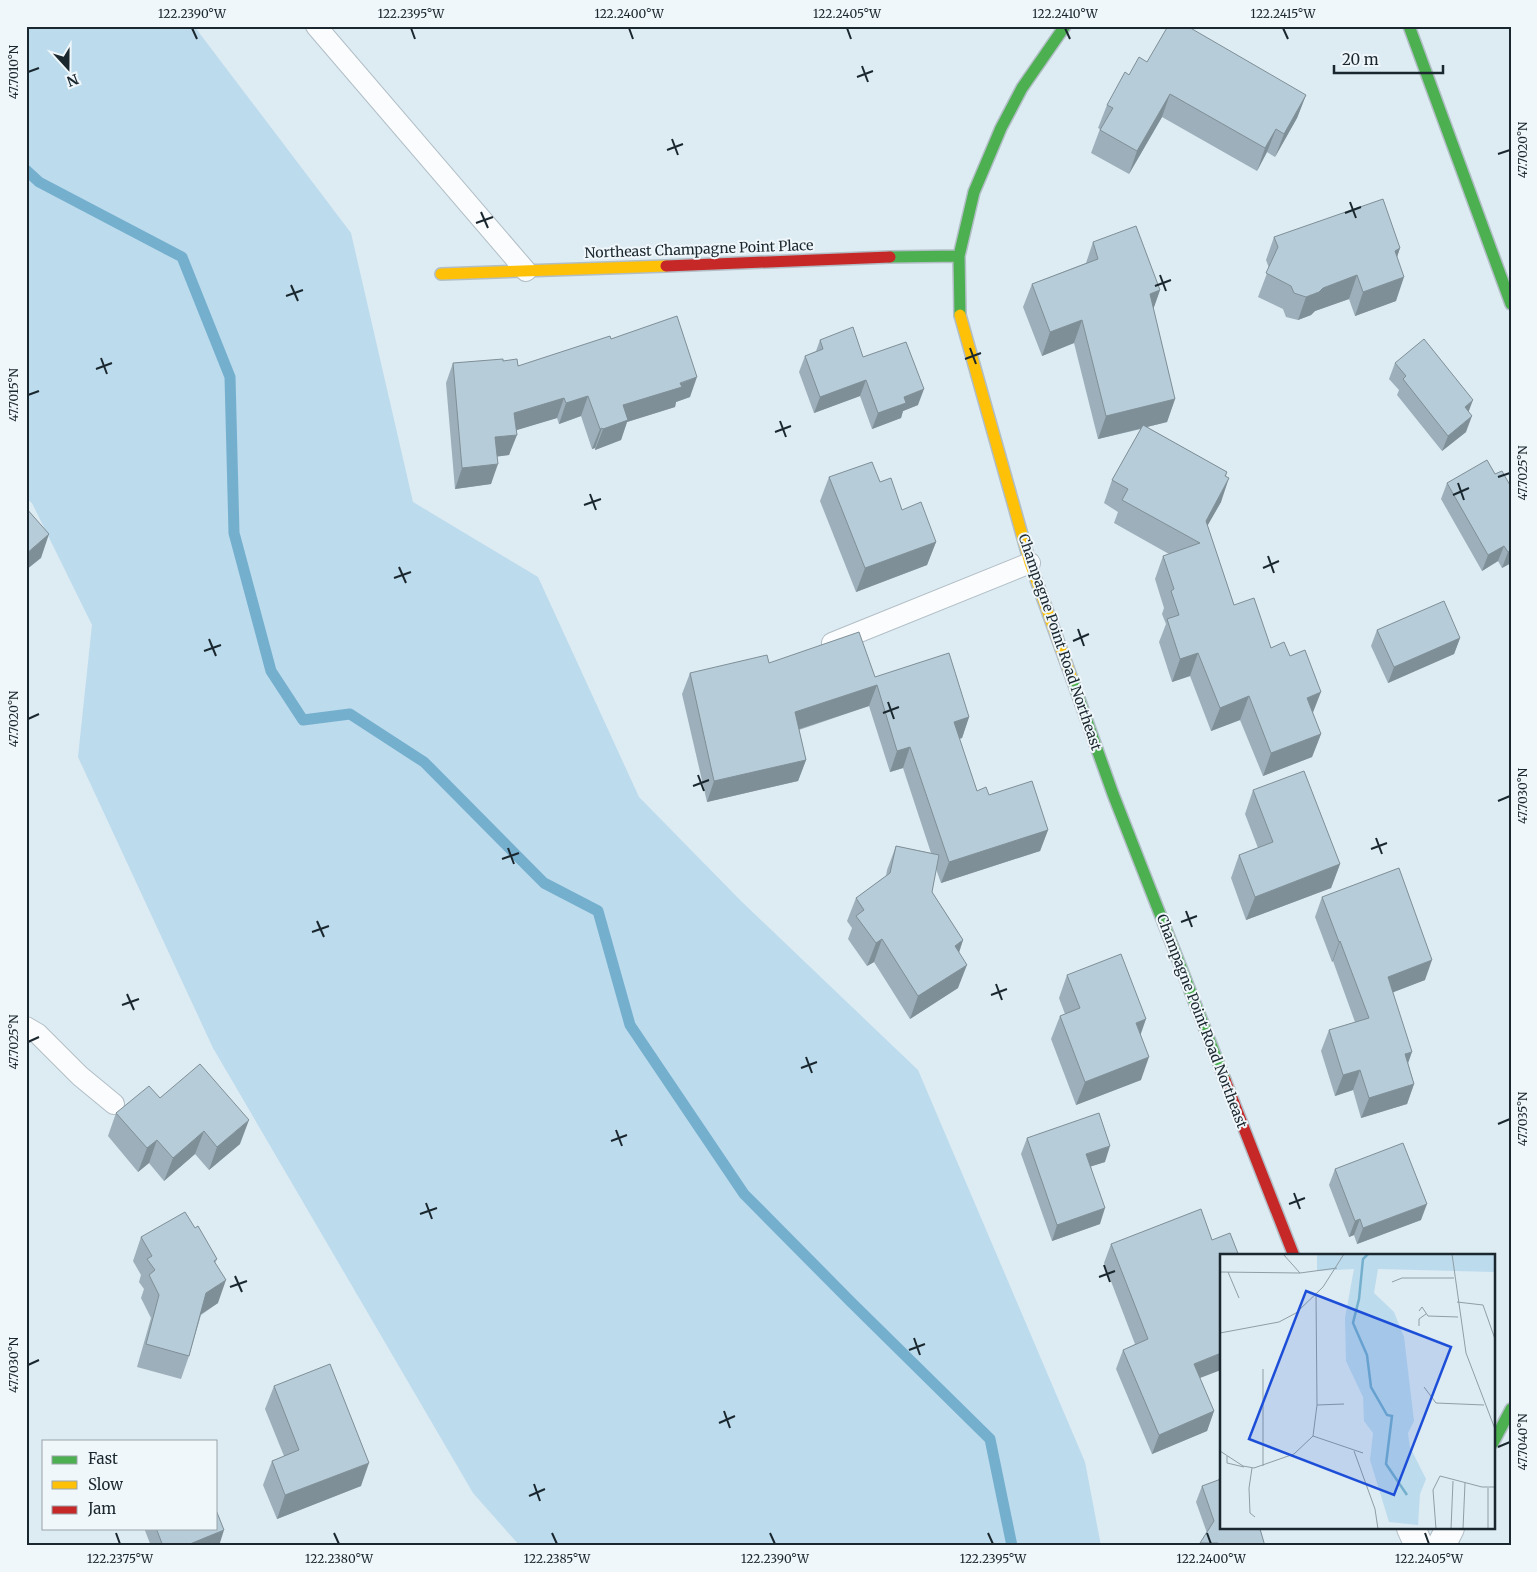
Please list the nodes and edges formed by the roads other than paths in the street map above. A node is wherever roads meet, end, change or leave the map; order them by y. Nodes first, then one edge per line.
1 (316, 26) edge
2 (1065, 26) edge
3 (1408, 26) edge
4 (959, 256) junction
5 (526, 271) junction
6 (441, 274) dead end
7 (1511, 304) edge
8 (1030, 563) junction
9 (817, 649) edge
10 (26, 1027) edge
11 (114, 1104) dead end
12 (1293, 1254) edge
13 (1511, 1409) edge
14 (1494, 1441) edge
15 (1412, 1530) edge
16 (1449, 1530) edge
17 (1419, 1546) edge
18 (1441, 1546) edge

1 - 5 lane
2 - 4 street, Champagne Point Road Northeast
3 - 7 street
4 - 5 street, Northeast Champagne Point Place
4 - 8 street, Champagne Point Road Northeast
5 - 6 street, Northeast Champagne Point Place
8 - 9 lane
8 - 12 street, Champagne Point Road Northeast
10 - 11 lane
13 - 14 street
15 - 17 street
16 - 18 street

